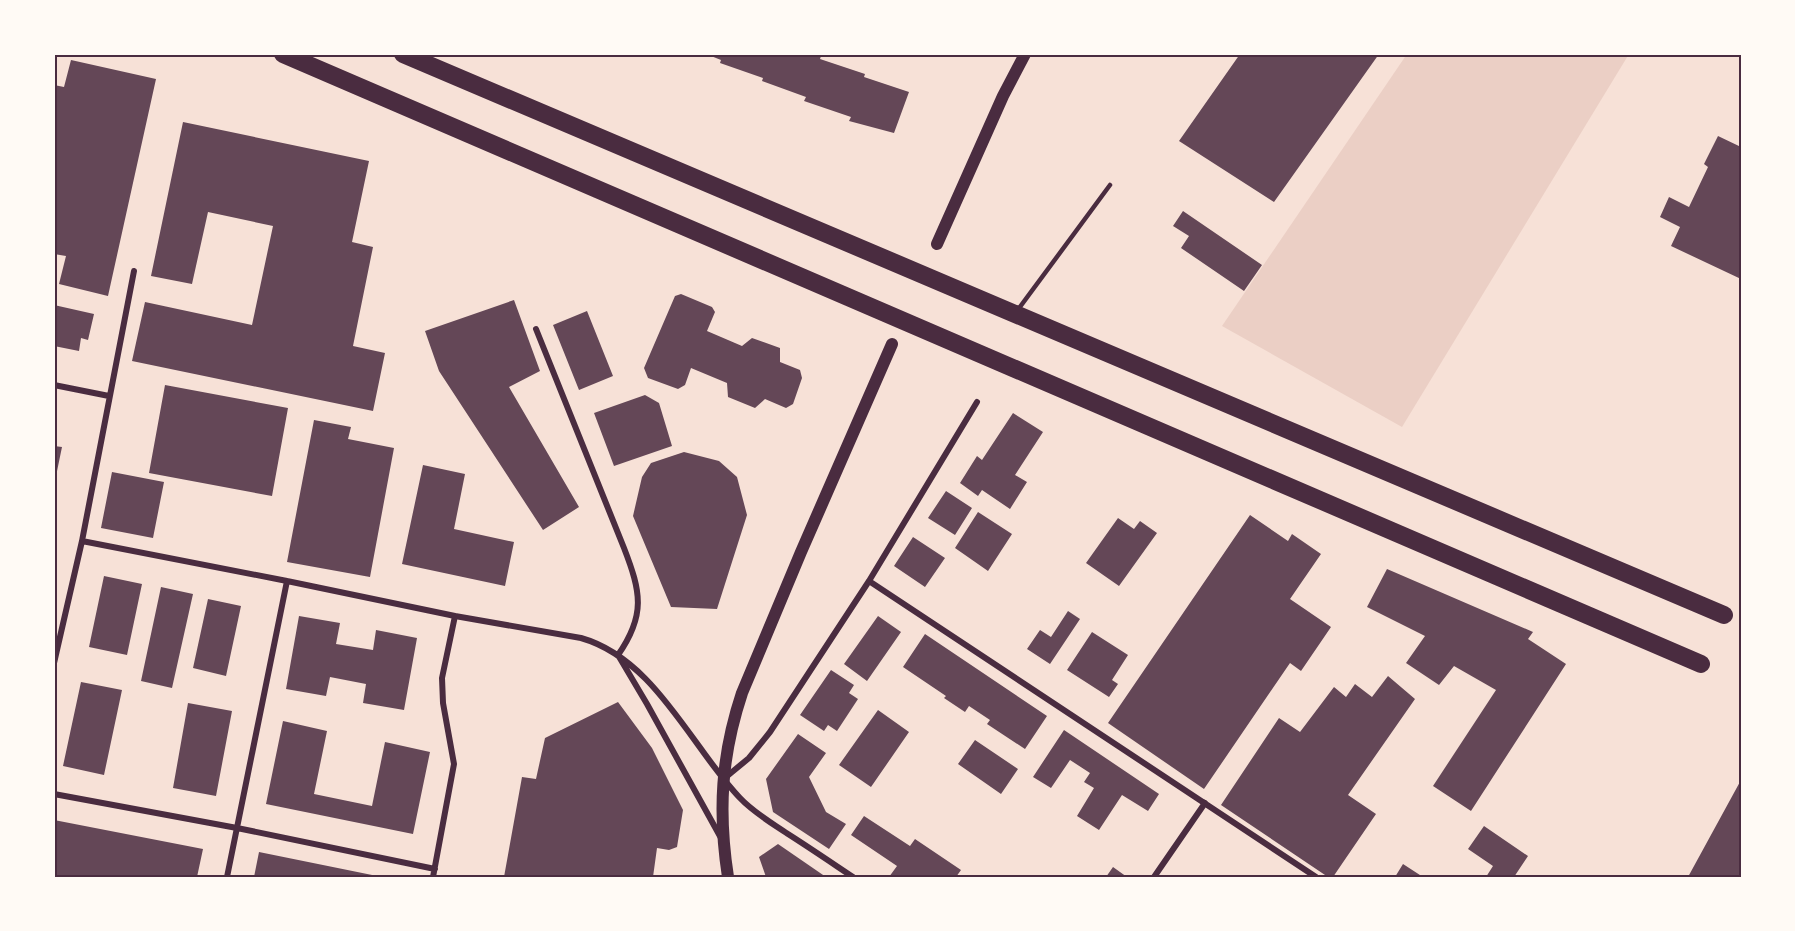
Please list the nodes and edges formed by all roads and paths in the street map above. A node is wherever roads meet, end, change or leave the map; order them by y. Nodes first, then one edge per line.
1 (283, 54) edge
2 (403, 54) edge
3 (1025, 54) edge
4 (1110, 185) dead end
5 (937, 244) dead end
6 (134, 271) dead end
7 (1015, 314) junction
8 (536, 329) dead end
9 (891, 344) dead end
10 (54, 385) edge
11 (109, 396) junction
12 (977, 402) dead end
13 (82, 541) junction
14 (286, 581) junction
15 (869, 581) junction
16 (1724, 615) dead end
17 (455, 616) junction
18 (618, 655) junction
19 (54, 663) edge
20 (1701, 664) dead end
21 (724, 779) junction
22 (54, 794) edge
23 (1205, 803) junction
24 (237, 828) junction
25 (723, 842) junction
26 (435, 869) junction
27 (227, 877) edge
28 (433, 877) edge
29 (728, 877) edge
30 (854, 877) edge
31 (1154, 877) edge
32 (1316, 877) edge

1 - 20 highway
2 - 7 highway
3 - 5 main road
4 - 7 lane
6 - 11 street
7 - 16 highway
8 - 18 street
9 - 21 main road
10 - 11 street
11 - 13 street
12 - 15 street
13 - 14 street
13 - 19 street
14 - 17 street
14 - 24 street
15 - 21 street
15 - 23 street
17 - 18 street
17 - 26 street
18 - 21 street
18 - 25 street
21 - 25 main road
21 - 30 street
22 - 24 street
23 - 31 street
23 - 32 street
24 - 26 street
24 - 27 street
25 - 29 main road
26 - 28 street

